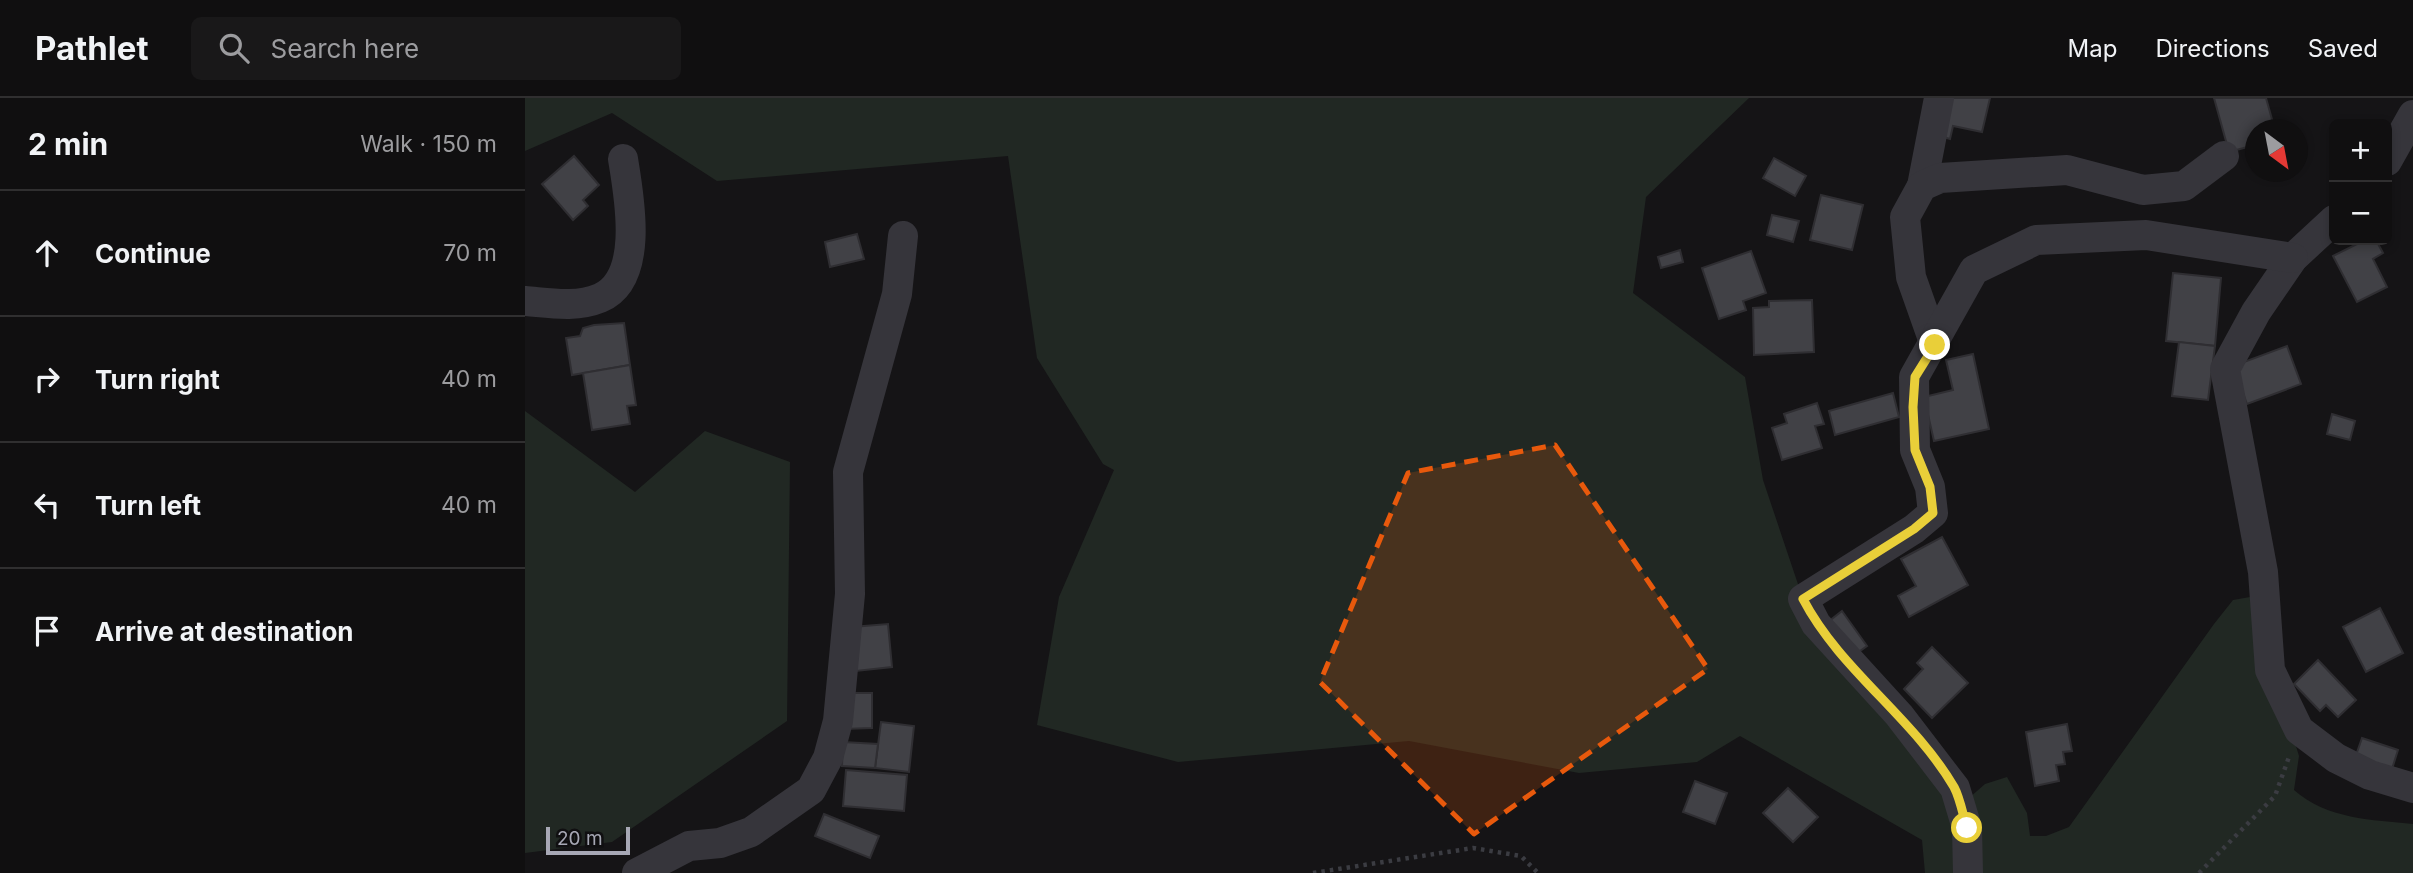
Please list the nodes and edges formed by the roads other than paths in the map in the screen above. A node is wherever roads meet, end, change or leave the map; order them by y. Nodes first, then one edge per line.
1 (1939, 98) edge
2 (2413, 115) edge
3 (2392, 152) edge
4 (2224, 156) dead end
5 (623, 159) dead end
6 (1922, 186) junction
7 (2329, 225) edge
8 (903, 236) dead end
9 (2293, 258) junction
10 (525, 301) edge
11 (1935, 345) junction
12 (2413, 788) edge
13 (638, 873) edge
14 (1968, 873) edge

1 - 6 street
2 - 3 street
4 - 6 street
5 - 10 street
6 - 11 street
7 - 9 street
8 - 13 street
9 - 11 street
9 - 12 street
11 - 14 street

